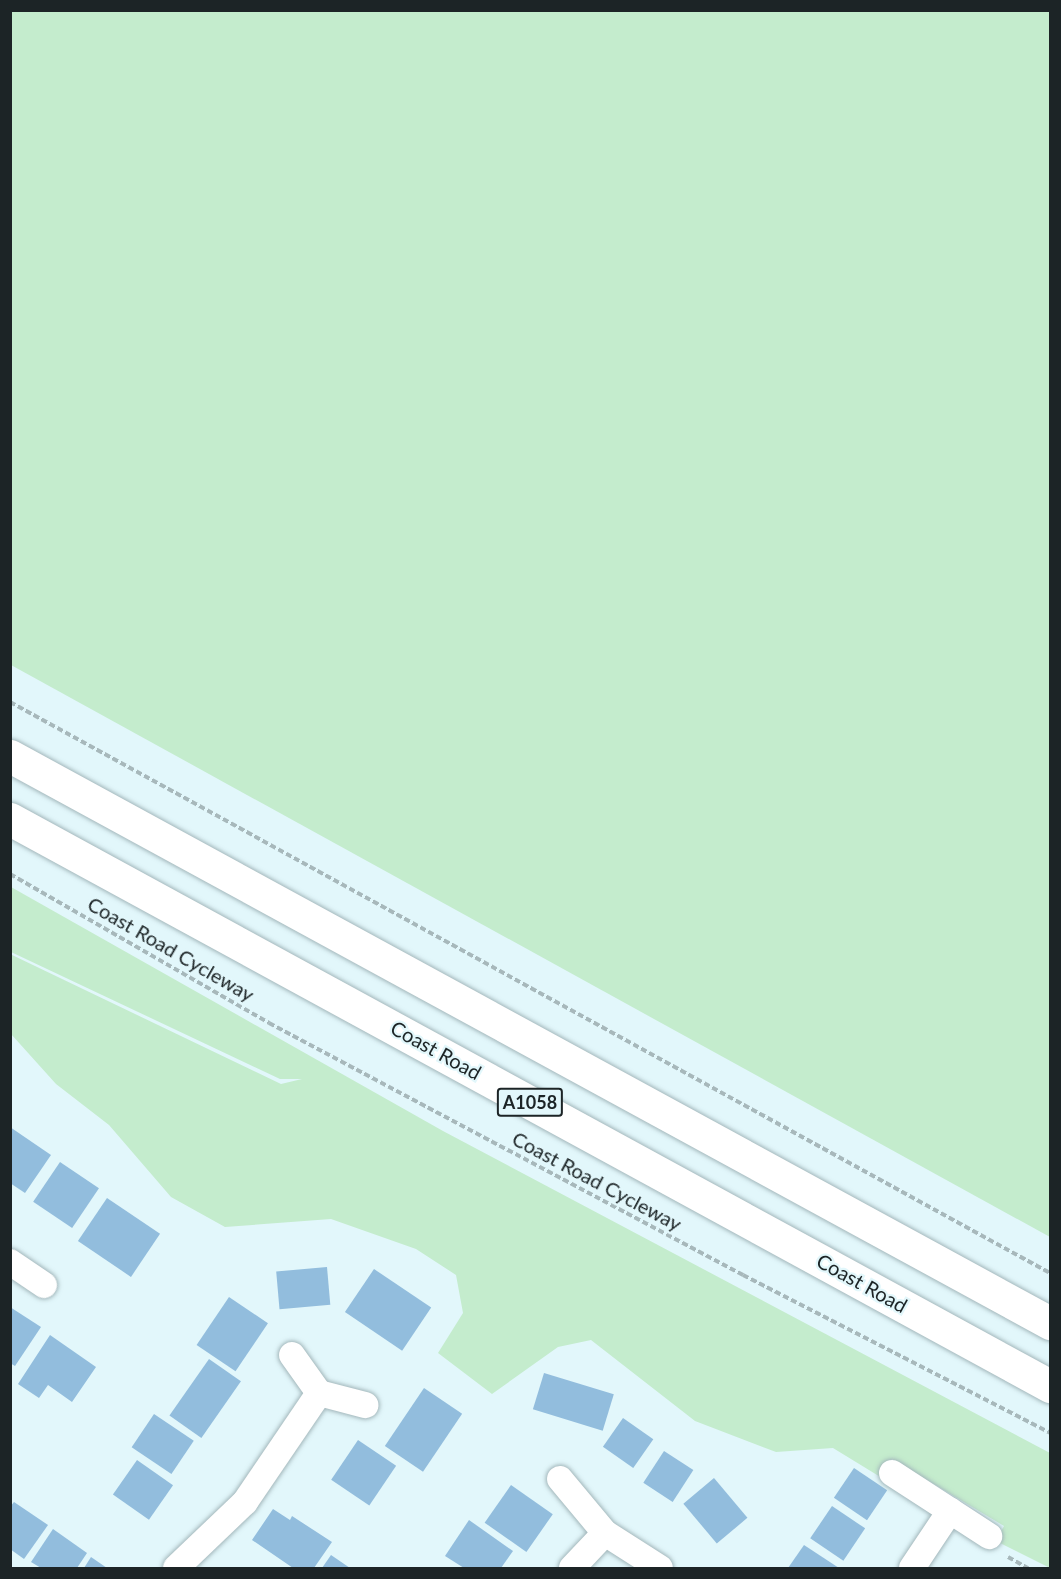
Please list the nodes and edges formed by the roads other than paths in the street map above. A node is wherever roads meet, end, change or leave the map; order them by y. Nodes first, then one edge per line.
1 (10, 756) edge
2 (10, 819) edge
3 (10, 1262) edge
4 (44, 1285) dead end
5 (1050, 1323) edge
6 (292, 1355) dead end
7 (1050, 1386) edge
8 (319, 1393) junction
9 (365, 1405) dead end
10 (892, 1473) dead end
11 (560, 1479) dead end
12 (950, 1511) junction
13 (605, 1533) junction
14 (989, 1536) dead end
15 (176, 1569) edge
16 (572, 1569) edge
17 (660, 1569) edge
18 (912, 1569) edge

1 - 5 highway, A1058
2 - 7 highway, Coast Road / A1058
3 - 4 street
6 - 8 street
8 - 9 street
8 - 15 street
10 - 12 street
11 - 13 street
12 - 14 street
12 - 18 street
13 - 16 street
13 - 17 street

